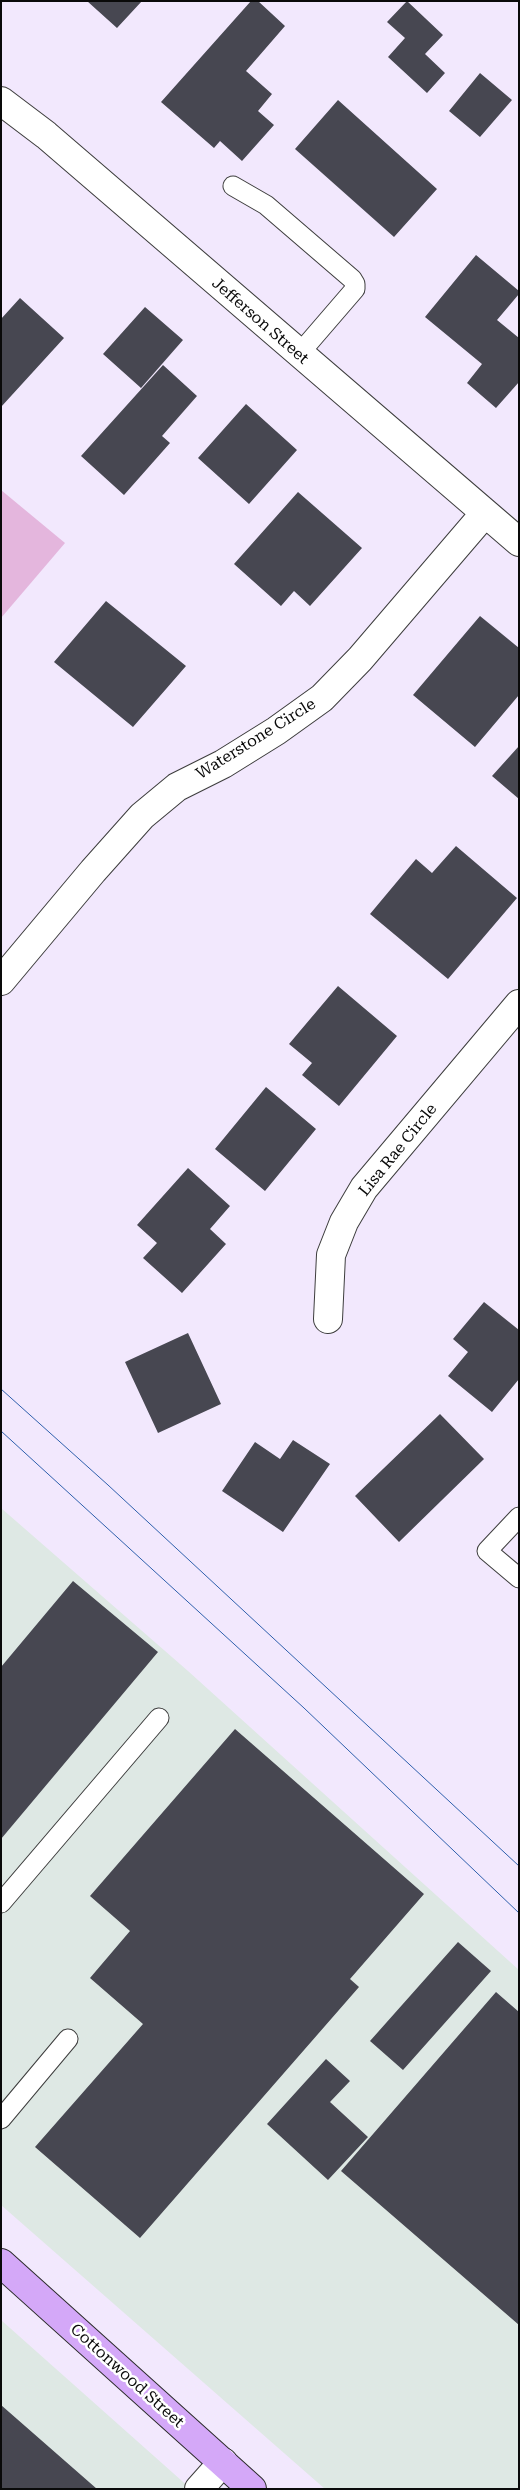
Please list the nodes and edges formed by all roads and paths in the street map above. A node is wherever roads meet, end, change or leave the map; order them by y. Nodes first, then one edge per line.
1 (1, 101) edge
2 (233, 186) dead end
3 (299, 354) junction
4 (485, 512) junction
5 (519, 542) edge
6 (1, 981) edge
7 (519, 1004) edge
8 (328, 1319) dead end
9 (519, 1517) edge
10 (519, 1578) edge
11 (159, 1718) dead end
12 (1, 1902) edge
13 (68, 2039) dead end
14 (1, 2118) edge
15 (1, 2263) edge
16 (223, 2462) junction
17 (199, 2489) edge
18 (252, 2489) edge

1 - 3 street, Jefferson Street
2 - 3 lane
3 - 4 street, Jefferson Street
4 - 5 street, Jefferson Street
4 - 6 street, Waterstone Circle
7 - 8 street, Lisa Rae Circle
9 - 10 lane
11 - 12 lane
13 - 14 lane
15 - 16 street, Cottonwood Street
16 - 17 street
16 - 18 street, Cottonwood Street

